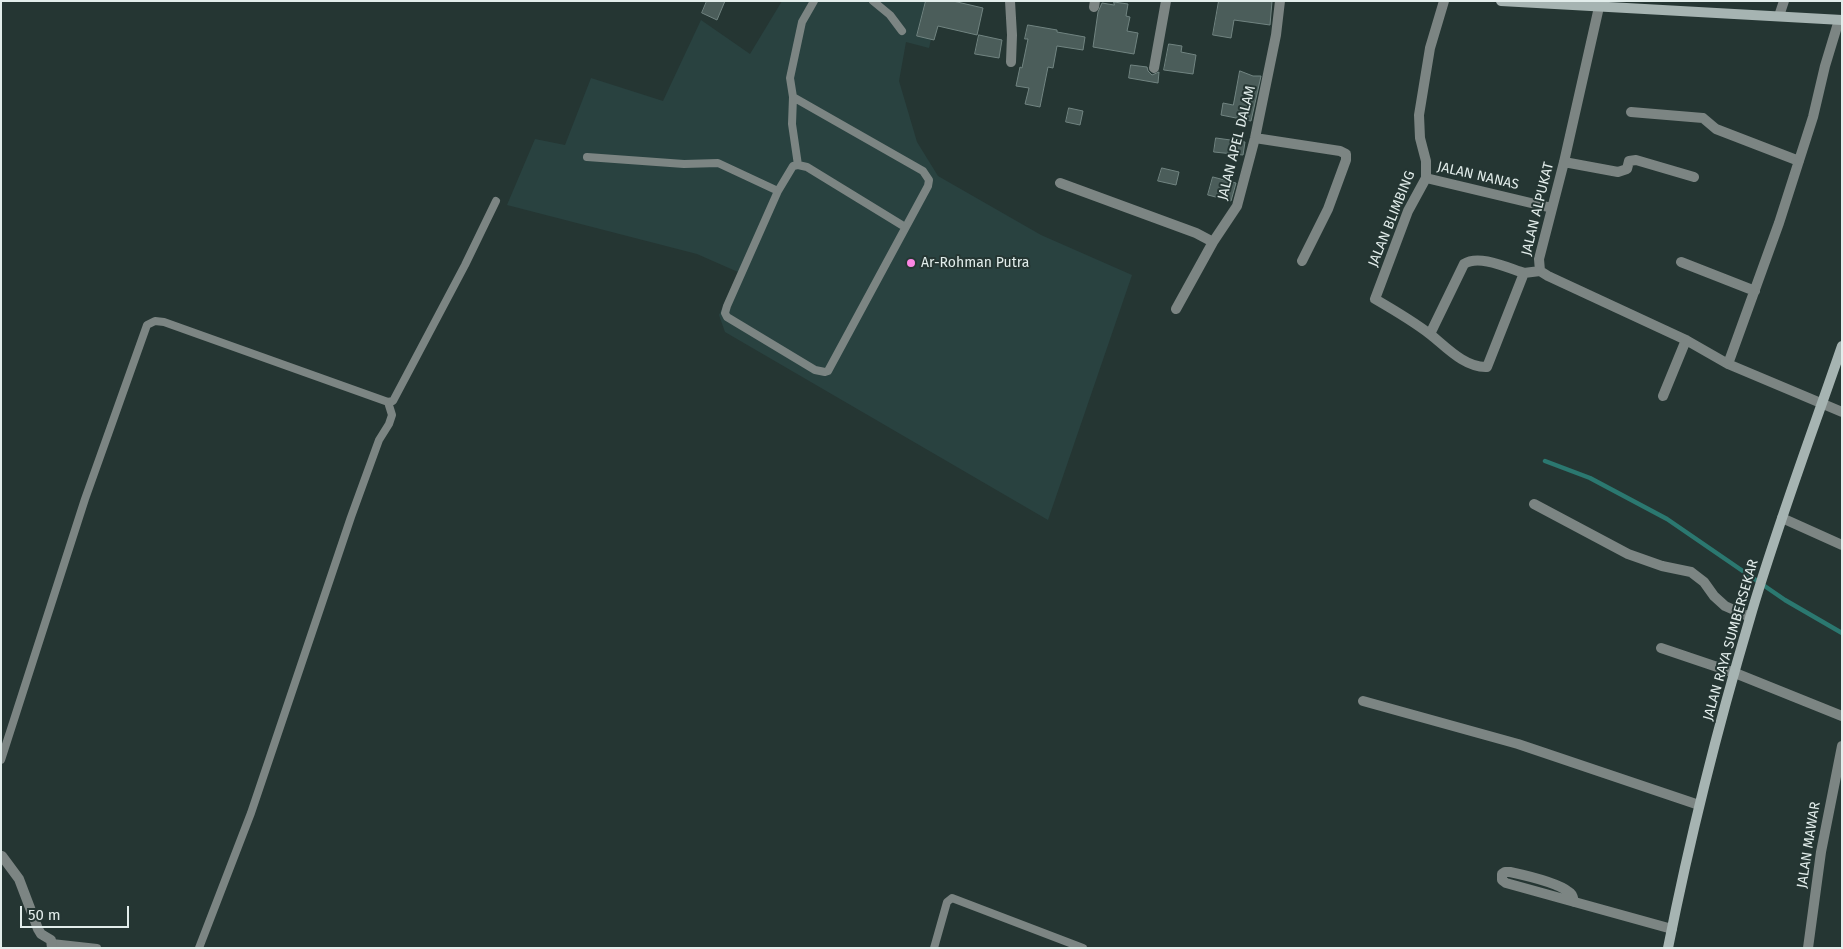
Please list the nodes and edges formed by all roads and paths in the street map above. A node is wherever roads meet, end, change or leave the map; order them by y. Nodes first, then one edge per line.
1 (814, 1) edge
2 (873, 1) edge
3 (1010, 1) edge
4 (1166, 1) edge
5 (1280, 1) edge
6 (1444, 1) edge
7 (1501, 1) edge
8 (1784, 1) edge
9 (1600, 4) edge
10 (1779, 16) junction
11 (1840, 20) edge
12 (902, 31) dead end
13 (1011, 62) dead end
14 (1154, 68) dead end
15 (793, 96) junction
16 (1631, 112) dead end
17 (1255, 138) junction
18 (587, 156) dead end
19 (1799, 161) junction
20 (1564, 162) junction
21 (798, 165) junction
22 (1694, 177) dead end
23 (1426, 178) junction
24 (1060, 183) dead end
25 (778, 191) junction
26 (496, 202) dead end
27 (1552, 208) junction
28 (905, 227) junction
29 (1213, 242) junction
30 (1302, 261) dead end
31 (1681, 262) dead end
32 (1540, 271) junction
33 (1524, 273) junction
34 (1755, 291) junction
35 (1176, 309) dead end
36 (1430, 334) junction
37 (1686, 340) junction
38 (1842, 346) edge
39 (1728, 364) junction
40 (1663, 396) dead end
41 (388, 402) junction
42 (1822, 403) junction
43 (1842, 412) edge
44 (1534, 504) dead end
45 (1782, 518) junction
46 (1842, 546) edge
47 (1750, 618) junction
48 (1661, 648) dead end
49 (1735, 673) junction
50 (1364, 701) dead end
51 (1842, 716) edge
52 (1842, 746) edge
53 (1, 760) edge
54 (1699, 805) junction
55 (2, 857) edge
56 (1574, 902) junction
57 (1672, 929) junction
58 (52, 945) edge
59 (97, 948) edge
60 (199, 948) edge
61 (934, 948) edge
62 (1083, 948) edge
63 (1668, 948) edge
64 (1808, 948) edge

1 - 15 lane
2 - 12 lane
3 - 13 street
4 - 14 street
5 - 17 street, JALAN APEL DALAM
6 - 23 street, JALAN BLIMBING
7 - 9 main road
8 - 10 street
9 - 10 main road
9 - 20 street, JALAN ALPUKAT
10 - 11 main road
11 - 19 street
15 - 21 lane
15 - 28 lane
16 - 19 street
17 - 29 street, JALAN APEL DALAM
17 - 30 street
18 - 25 lane
19 - 34 street
20 - 22 street
20 - 27 street, JALAN ALPUKAT
21 - 25 lane
21 - 28 lane
23 - 27 street, JALAN NANAS
23 - 36 street, JALAN BLIMBING
24 - 29 street
25 - 28 lane
26 - 41 lane
27 - 32 street, JALAN ALPUKAT
29 - 35 street, JALAN APEL DALAM
31 - 34 street
32 - 33 street
32 - 37 street, JALAN ALPUKAT
33 - 36 street
33 - 36 street
34 - 39 street
37 - 39 street, JALAN ALPUKAT
37 - 40 street
38 - 42 main road, JALAN RAYA SUMBERSEKAR
39 - 42 street, JALAN ALPUKAT
41 - 53 lane
41 - 60 lane
42 - 43 street, JALAN ALPUKAT
42 - 45 main road, JALAN RAYA SUMBERSEKAR
44 - 47 street
45 - 46 street
45 - 47 main road, JALAN RAYA SUMBERSEKAR
47 - 49 main road, JALAN RAYA SUMBERSEKAR
48 - 49 street
49 - 51 street
49 - 54 main road, JALAN RAYA SUMBERSEKAR
50 - 54 street
52 - 64 street, JALAN MAWAR
54 - 57 main road, JALAN RAYA SUMBERSEKAR
55 - 58 street
56 - 56 street
56 - 57 street
57 - 63 main road, JALAN RAYA SUMBERSEKAR
58 - 59 lane
61 - 62 lane

